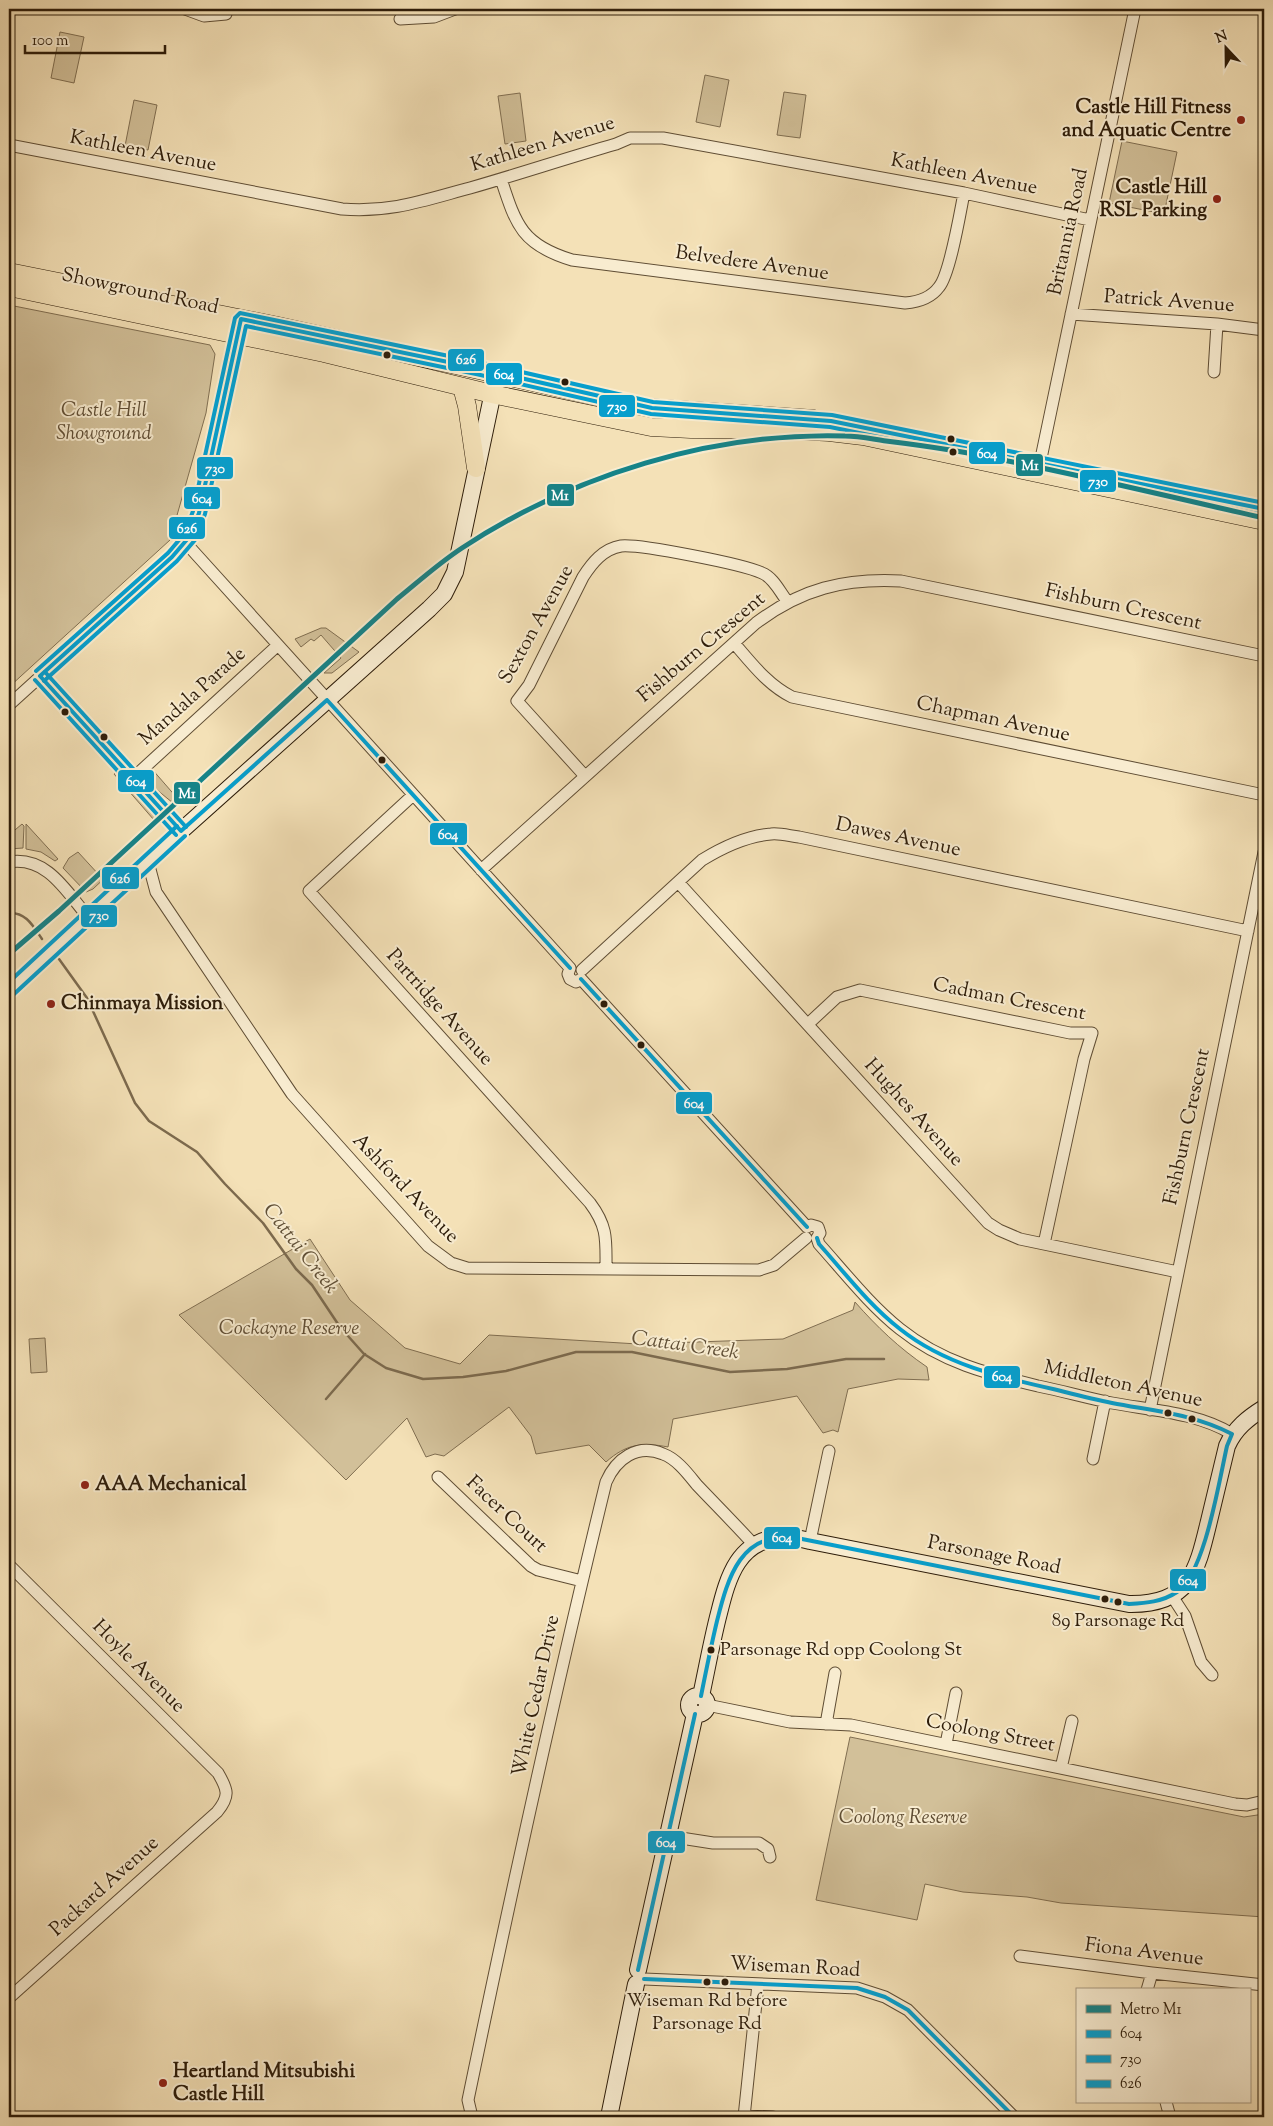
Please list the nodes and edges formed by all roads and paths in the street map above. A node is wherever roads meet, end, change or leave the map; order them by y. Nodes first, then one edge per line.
1 (185, 9) edge
2 (455, 9) edge
3 (1135, 9) edge
4 (226, 14) dead end
5 (400, 19) dead end
6 (9, 145) edge
7 (502, 178) junction
8 (964, 193) junction
9 (1090, 220) junction
10 (9, 272) edge
11 (9, 287) edge
12 (1071, 314) junction
13 (1217, 324) junction
14 (239, 327) junction
15 (1264, 330) edge
16 (1214, 372) dead end
17 (497, 373) junction
18 (462, 387) junction
19 (492, 394) junction
20 (1040, 463) junction
21 (476, 468) junction
22 (1264, 510) edge
23 (1264, 521) edge
24 (185, 542) junction
25 (787, 601) junction
26 (734, 643) junction
27 (278, 645) junction
28 (1264, 656) edge
29 (40, 676) junction
30 (327, 700) junction
31 (9, 705) edge
32 (584, 775) junction
33 (132, 778) junction
34 (1264, 795) edge
35 (412, 796) junction
36 (181, 831) junction
37 (1264, 852) edge
38 (9, 862) edge
39 (148, 862) junction
40 (481, 870) junction
41 (678, 882) junction
42 (88, 917) junction
43 (1248, 930) junction
44 (578, 972) junction
45 (9, 990) edge
46 (808, 1024) junction
47 (810, 1234) junction
48 (1044, 1244) junction
49 (606, 1269) junction
50 (1178, 1272) junction
51 (1105, 1401) junction
52 (1264, 1408) edge
53 (1150, 1410) junction
54 (1232, 1434) junction
55 (829, 1452) dead end
56 (1093, 1459) dead end
57 (438, 1477) dead end
58 (810, 1541) junction
59 (755, 1546) junction
60 (9, 1565) edge
61 (582, 1581) junction
62 (1172, 1596) junction
63 (835, 1673) dead end
64 (1212, 1675) dead end
65 (956, 1693) dead end
66 (701, 1705) junction
67 (1072, 1721) dead end
68 (826, 1724) junction
69 (946, 1744) junction
70 (1061, 1768) junction
71 (1264, 1801) edge
72 (225, 1803) joint
73 (668, 1836) junction
74 (770, 1857) dead end
75 (1020, 1956) dead end
76 (1152, 1973) junction
77 (640, 1978) junction
78 (758, 1984) junction
79 (1264, 1985) edge
80 (1148, 1988) edge
81 (9, 1998) edge
82 (1167, 2104) edge
83 (744, 2116) edge
84 (472, 2117) edge
85 (608, 2117) edge
86 (773, 2117) edge
87 (1014, 2117) edge
88 (1170, 2117) edge

1 - 4 street
2 - 5 street
3 - 9 street, Britannia Road
6 - 7 street, Kathleen Avenue
7 - 8 street, Kathleen Avenue
7 - 8 street, Belvedere Avenue
8 - 9 street, Kathleen Avenue
9 - 12 street, Britannia Road
10 - 14 main road, Showground Road
11 - 14 main road, Showground Road
12 - 13 street, Patrick Avenue
12 - 20 street, Britannia Road
13 - 15 street, Patrick Avenue
13 - 16 street
14 - 17 main road, Showground Road
14 - 18 main road, Showground Road
14 - 24 street
17 - 19 street
17 - 20 main road, Showground Road
18 - 19 main road, Showground Road
18 - 21 main road
19 - 21 street
19 - 23 main road, Showground Road
20 - 22 main road, Showground Road
21 - 30 street
24 - 27 street, Middleton Avenue
24 - 29 street
25 - 26 street, Fishburn Crescent
25 - 28 street, Fishburn Crescent
25 - 32 street, Sexton Avenue
26 - 32 street, Fishburn Crescent
26 - 34 street, Chapman Avenue
27 - 30 street, Middleton Avenue
27 - 33 street, Mandala Parade
29 - 31 street
29 - 33 street
30 - 35 street, Middleton Avenue
30 - 36 street
32 - 40 street, Fishburn Crescent
33 - 36 street
35 - 40 street, Middleton Avenue
35 - 49 street, Partridge Avenue
36 - 39 street
37 - 43 street, Fishburn Crescent
38 - 42 street
39 - 42 street
39 - 49 street, Ashford Avenue
40 - 44 street, Middleton Avenue
41 - 43 street, Dawes Avenue
41 - 44 street, Dawes Avenue
41 - 46 street, Hughes Avenue
42 - 45 street
43 - 50 street, Fishburn Crescent
44 - 47 street, Middleton Avenue
46 - 48 street, Hughes Avenue
46 - 48 street, Cadman Crescent
47 - 49 street, Ashford Avenue
47 - 51 street, Middleton Avenue
48 - 50 street, Hughes Avenue
50 - 53 street, Fishburn Crescent
51 - 53 street, Middleton Avenue
51 - 56 street
52 - 54 street, Parsonage Road
53 - 54 street, Middleton Avenue
54 - 62 street, Parsonage Road
55 - 58 street
57 - 61 street, Facer Court
58 - 59 street, Parsonage Road
58 - 62 street, Parsonage Road
59 - 61 street, White Cedar Drive
59 - 66 street, Parsonage Road
60 - 72 street, Hoyle Avenue
61 - 84 street, White Cedar Drive
62 - 64 street
63 - 68 street
65 - 69 street
66 - 68 street, Coolong Street
66 - 73 street, Parsonage Road
67 - 70 street
68 - 69 street, Coolong Street
69 - 70 street, Coolong Street
70 - 71 street, Coolong Street
72 - 81 street, Packard Avenue
73 - 74 street
73 - 77 street, Parsonage Road
75 - 76 street, Fiona Avenue
76 - 79 street, Fiona Avenue
76 - 80 street
77 - 78 street, Wiseman Road
77 - 85 street, Parsonage Road
78 - 83 street
78 - 87 street, Wiseman Road
82 - 88 street
83 - 86 street

